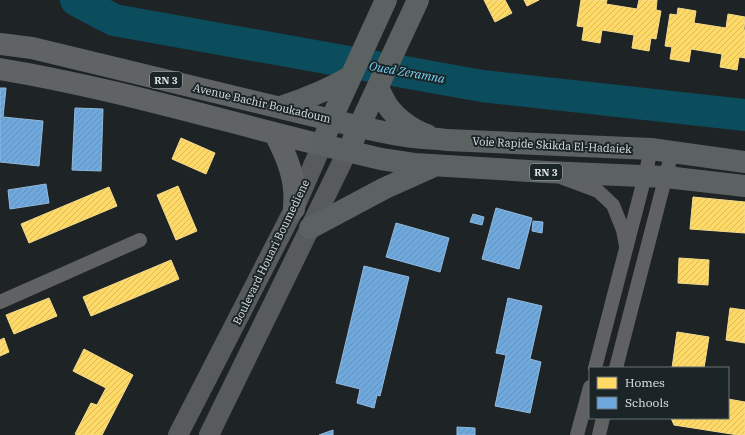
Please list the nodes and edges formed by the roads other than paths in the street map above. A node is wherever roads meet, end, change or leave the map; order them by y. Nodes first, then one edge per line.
1 (386, 0) edge
2 (418, 0) edge
3 (0, 44) edge
4 (0, 69) edge
5 (350, 76) junction
6 (378, 88) junction
7 (280, 108) junction
8 (331, 120) junction
9 (360, 127) junction
10 (275, 134) junction
11 (440, 139) junction
12 (322, 145) junction
13 (662, 150) junction
14 (347, 152) junction
15 (745, 162) edge
16 (436, 165) junction
17 (546, 172) junction
18 (656, 177) junction
19 (745, 186) edge
20 (294, 209) junction
21 (310, 228) junction
22 (140, 240) dead end
23 (626, 249) junction
24 (0, 302) edge
25 (595, 367) edge
26 (616, 367) edge
27 (589, 391) edge
28 (603, 419) edge
29 (178, 435) edge
30 (209, 435) edge
31 (578, 435) edge
32 (598, 435) edge

1 - 5 highway, Boulevard Houari Boumediene
2 - 6 highway
3 - 7 main road, Avenue Bachir Boukadoum / RN 3
4 - 10 main road, RN 3
5 - 7 highway
5 - 8 highway, Boulevard Houari Boumediene
6 - 9 highway
6 - 11 highway
7 - 8 main road, Avenue Bachir Boukadoum / RN 3
8 - 9 highway, Avenue Bachir Boukadoum / RN 3
8 - 12 highway, Boulevard Houari Boumediene
9 - 11 highway, Voie Rapide Skikda El-Hadaiek / RN 3
9 - 14 highway
10 - 12 main road, RN 3
10 - 20 main road
11 - 13 highway, Voie Rapide Skikda El-Hadaiek / RN 3
12 - 14 highway, RN 3
12 - 20 main road, Boulevard Houari Boumediene
13 - 15 highway, Voie Rapide Skikda El-Hadaiek / RN 3
13 - 18 street
13 - 18 street
14 - 16 highway, RN 3
14 - 21 main road
16 - 17 highway, RN 3
16 - 21 highway
17 - 18 highway, RN 3
17 - 23 street
18 - 19 highway, RN 3
18 - 23 street
18 - 26 street
20 - 29 main road, Boulevard Houari Boumediene
21 - 30 main road
22 - 24 street
23 - 25 street
27 - 31 street
28 - 32 street

